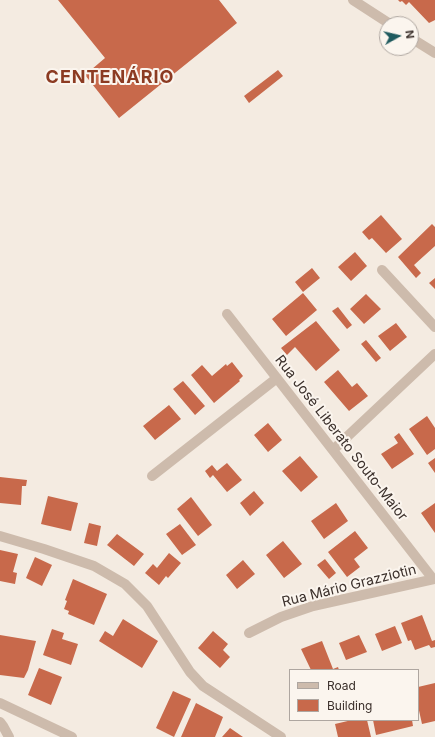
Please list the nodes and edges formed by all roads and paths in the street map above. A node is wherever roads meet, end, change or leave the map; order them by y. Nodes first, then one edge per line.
1 (354, 0) edge
2 (379, 17) edge
3 (419, 43) edge
4 (435, 54) edge
5 (382, 270) dead end
6 (227, 314) dead end
7 (435, 327) edge
8 (435, 354) edge
9 (278, 378) junction
10 (332, 450) junction
11 (152, 476) dead end
12 (0, 536) edge
13 (434, 579) edge
14 (249, 633) dead end
15 (0, 702) edge
16 (0, 722) edge
17 (9, 737) edge
18 (72, 737) edge
19 (281, 737) edge

1 - 2 street
3 - 4 street
5 - 7 street
6 - 9 street, Rua José Liberato Souto-Maior
8 - 10 street
9 - 10 street, Rua José Liberato Souto-Maior
9 - 11 street
10 - 13 street, Rua José Liberato Souto-Maior
12 - 19 street
13 - 14 street, Rua Mário Grazziotin
15 - 18 street
16 - 17 street

